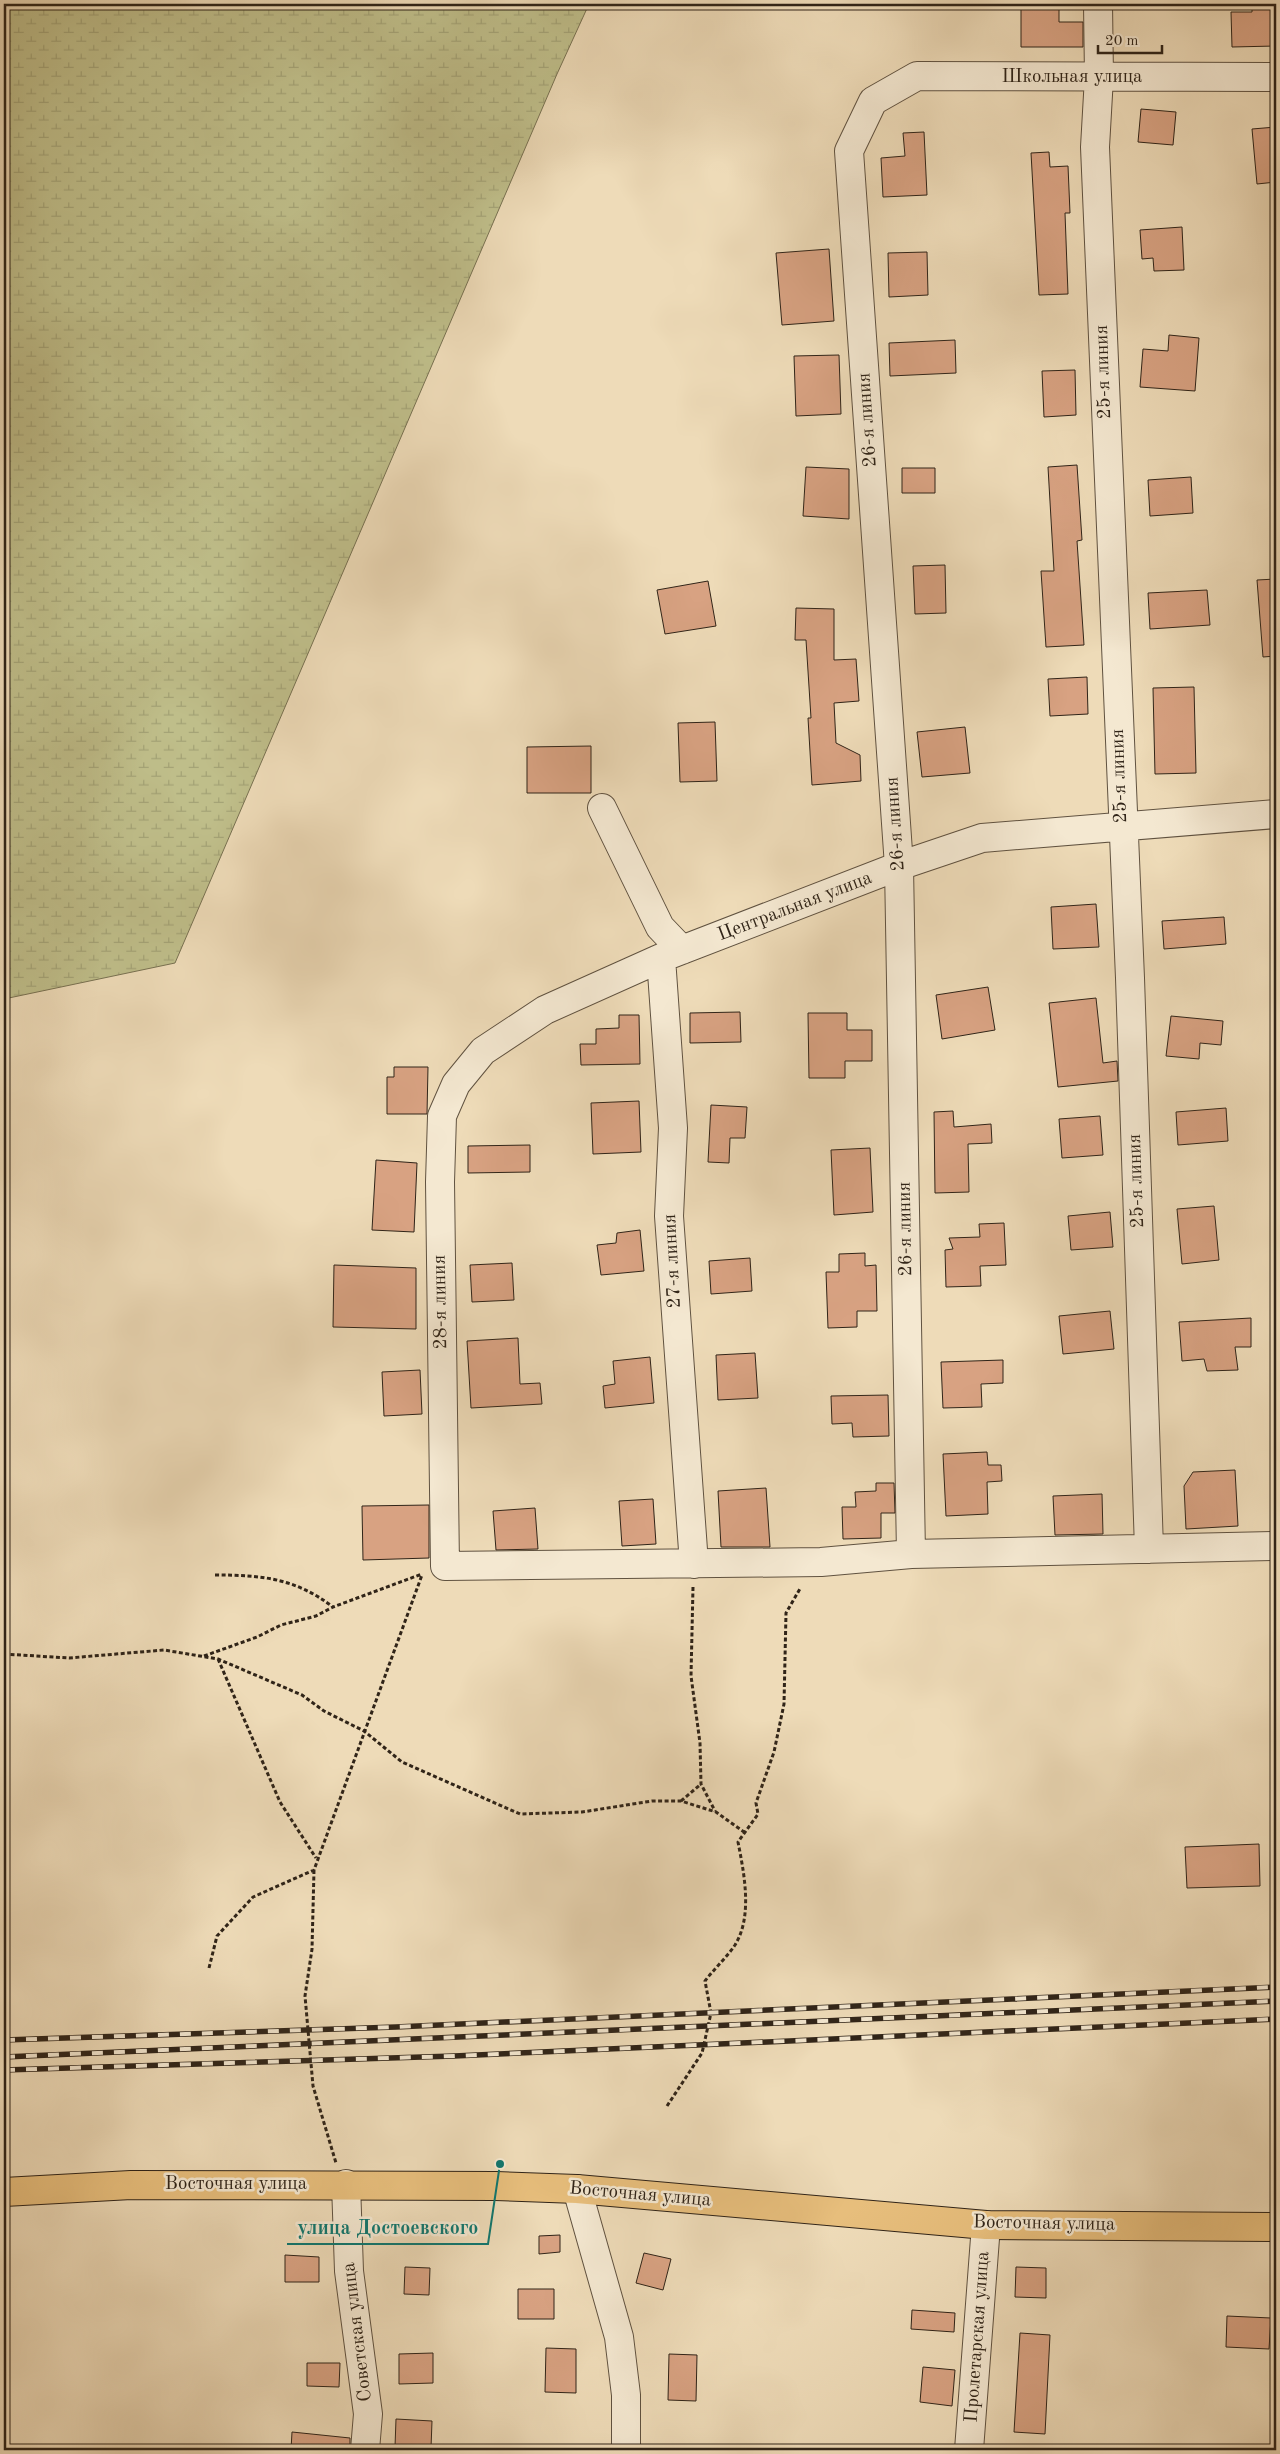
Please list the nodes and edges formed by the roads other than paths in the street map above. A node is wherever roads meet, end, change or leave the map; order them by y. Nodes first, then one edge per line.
1 (1098, 4) edge
2 (1099, 77) junction
3 (1276, 77) edge
4 (873, 101) joint
5 (602, 808) dead end
6 (1276, 814) edge
7 (1122, 829) junction
8 (899, 866) junction
9 (672, 954) junction
10 (483, 1051) joint
11 (1276, 1546) edge
12 (1149, 1549) junction
13 (911, 1554) junction
14 (694, 1564) junction
15 (346, 2184) junction
16 (577, 2189) junction
17 (4, 2192) edge
18 (986, 2225) junction
19 (1276, 2228) edge
20 (365, 2450) edge
21 (626, 2450) edge
22 (969, 2450) edge

1 - 2 street, 25-я линия
2 - 3 street, Школьная улица
2 - 4 street, Школьная улица
2 - 7 street, 25-я линия
4 - 8 street, 26-я линия
5 - 9 street
6 - 7 street, Центральная улица
7 - 8 street, Центральная улица
7 - 12 street, 25-я линия
8 - 9 street, Центральная улица
8 - 13 street, 26-я линия
9 - 10 street, Центральная улица
9 - 14 street, 27-я линия
10 - 14 street, 28-я линия
11 - 12 street
12 - 13 street
13 - 14 street
15 - 16 main road, Восточная улица
15 - 17 main road, Восточная улица
15 - 20 street, Советская улица
16 - 18 main road, Восточная улица
16 - 21 street
18 - 19 main road, Восточная улица
18 - 22 street, Пролетарская улица

